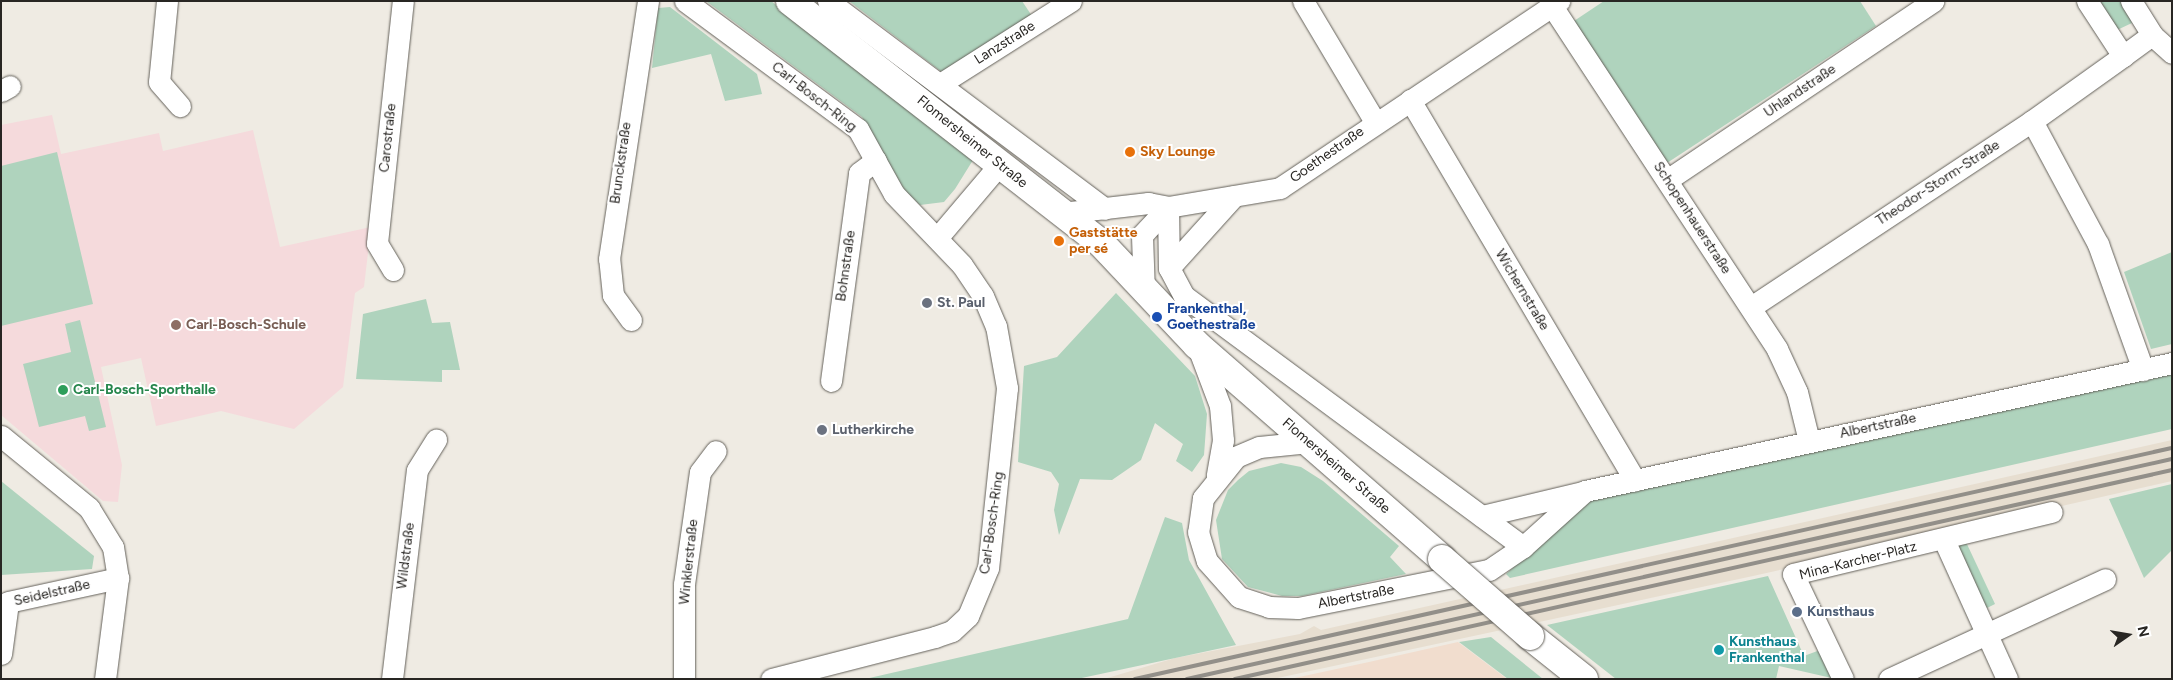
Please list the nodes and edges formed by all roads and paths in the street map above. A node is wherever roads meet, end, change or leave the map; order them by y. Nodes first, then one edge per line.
1 (167, 1) edge
2 (403, 1) edge
3 (648, 1) edge
4 (685, 1) edge
5 (790, 1) edge
6 (828, 1) edge
7 (1071, 1) edge
8 (1303, 1) edge
9 (1933, 1) edge
10 (2087, 1) edge
11 (2131, 1) edge
12 (1555, 4) edge
13 (2152, 35) junction
14 (2172, 52) edge
15 (2123, 56) junction
16 (940, 84) junction
17 (1410, 100) junction
18 (180, 106) dead end
19 (2032, 121) junction
20 (1375, 122) junction
21 (876, 160) junction
22 (1000, 164) junction
23 (1667, 180) junction
24 (1234, 196) junction
25 (1168, 207) junction
26 (1105, 209) junction
27 (1062, 213) junction
28 (938, 236) junction
29 (1170, 268) junction
30 (393, 270) dead end
31 (1144, 293) junction
32 (1751, 307) junction
33 (631, 320) dead end
34 (1197, 346) junction
35 (2172, 363) edge
36 (2142, 370) junction
37 (831, 381) dead end
38 (1, 436) edge
39 (436, 440) dead end
40 (1809, 441) junction
41 (1310, 442) junction
42 (716, 451) dead end
43 (1217, 475) junction
44 (1635, 480) junction
45 (1585, 491) junction
46 (2052, 512) dead end
47 (1482, 516) junction
48 (1944, 540) junction
49 (1523, 547) junction
50 (118, 578) junction
51 (2106, 579) dead end
52 (1988, 634) junction
53 (1, 654) edge
54 (105, 679) edge
55 (392, 679) edge
56 (684, 679) edge
57 (771, 679) edge
58 (1584, 679) edge
59 (1843, 679) edge
60 (1889, 679) edge
61 (2008, 679) edge

1 - 18 street
2 - 30 street, Carostraße
3 - 33 street, Brunckstraße
4 - 21 street, Carl-Bosch-Ring
5 - 22 main road, Flomersheimer Straße
6 - 16 street, Flomersheimer Straße
7 - 16 street, Lanzstraße
8 - 20 street
9 - 23 street, Uhlandstraße
10 - 15 street
11 - 13 street
12 - 17 street, Goethestraße
12 - 23 street, Schopenhauerstraße
13 - 14 street
13 - 15 street, Theodor-Storm-Straße
15 - 19 street, Theodor-Storm-Straße
16 - 26 street, Flomersheimer Straße
17 - 20 street, Goethestraße
17 - 44 street, Wichernstraße
19 - 32 street, Theodor-Storm-Straße
19 - 36 street
20 - 24 street, Goethestraße
21 - 28 street, Carl-Bosch-Ring
21 - 37 street, Bohnstraße
22 - 27 main road, Flomersheimer Straße
22 - 28 street
23 - 32 street, Schopenhauerstraße
24 - 25 street, Goethestraße
24 - 29 street
25 - 26 street, Goethestraße
25 - 29 street
25 - 31 street
26 - 27 street, Goethestraße
27 - 31 main road, Flomersheimer Straße
28 - 57 street, Carl-Bosch-Ring
29 - 47 street
31 - 34 main road, Flomersheimer Straße
32 - 40 street, Schopenhauerstraße
34 - 41 main road, Flomersheimer Straße
34 - 43 street, Albertstraße
35 - 36 street, Albertstraße
36 - 40 street, Albertstraße
38 - 50 street
39 - 55 street, Wildstraße
40 - 44 street, Albertstraße
41 - 43 street, Albertstraße
41 - 58 main road, Flomersheimer Straße, bridge
42 - 56 street, Winklerstraße
43 - 49 street, Albertstraße
44 - 45 street, Albertstraße
45 - 47 street, Albertstraße
45 - 49 street, Albertstraße
46 - 48 street, Mina-Karcher-Platz
47 - 49 street
48 - 52 street
48 - 59 street, Mina-Karcher-Platz
50 - 53 street, Seidelstraße
50 - 54 street
51 - 52 street
52 - 60 street
52 - 61 street

